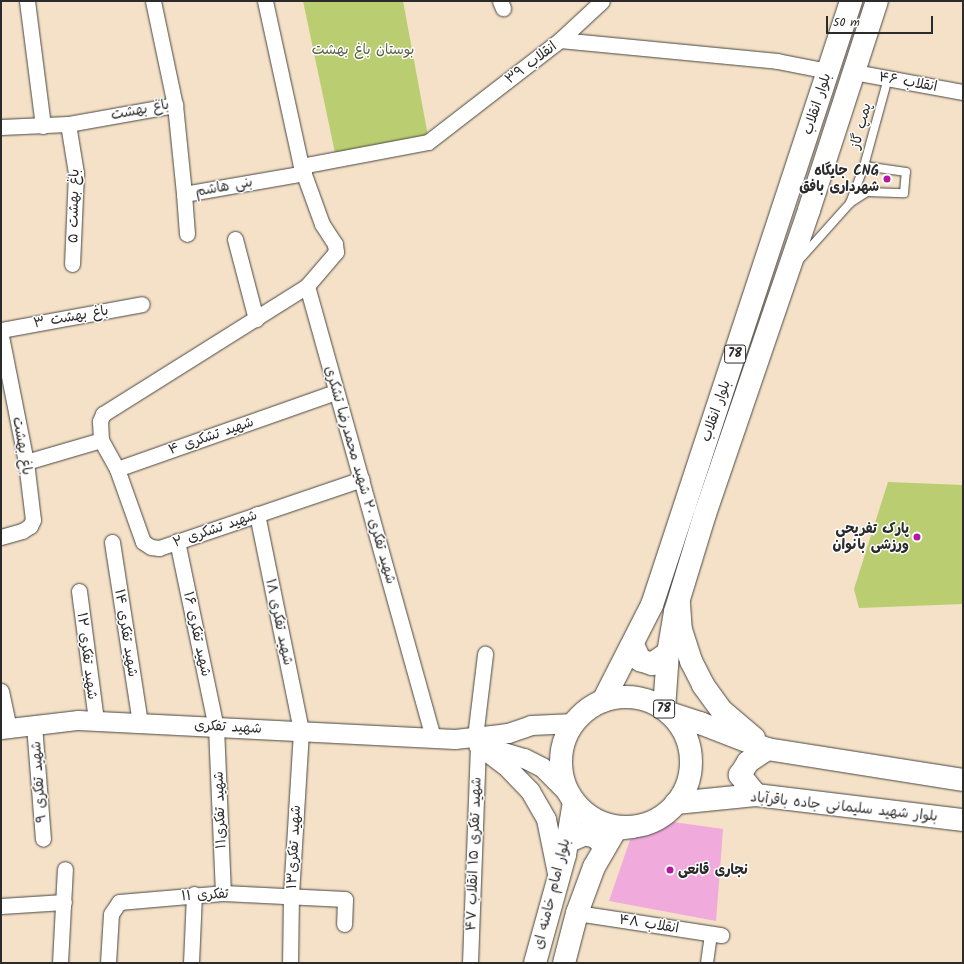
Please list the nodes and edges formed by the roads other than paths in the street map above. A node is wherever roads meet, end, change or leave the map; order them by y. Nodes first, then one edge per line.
1 (27, 1) edge
2 (153, 1) edge
3 (265, 1) edge
4 (602, 1) edge
5 (851, 1) edge
6 (877, 1) edge
7 (560, 40) junction
8 (828, 71) junction
9 (854, 72) junction
10 (888, 78) junction
11 (963, 92) edge
12 (175, 105) junction
13 (68, 124) junction
14 (43, 126) junction
15 (1, 127) edge
16 (864, 166) junction
17 (303, 169) junction
18 (184, 194) junction
19 (850, 203) junction
20 (187, 234) dead end
21 (235, 239) dead end
22 (72, 264) dead end
23 (787, 275) junction
24 (307, 286) junction
25 (142, 304) dead end
26 (256, 319) junction
27 (1, 330) edge
28 (1, 336) edge
29 (336, 392) junction
30 (101, 440) junction
31 (26, 462) junction
32 (117, 469) junction
33 (362, 479) junction
34 (257, 514) junction
35 (1, 537) edge
36 (177, 541) junction
37 (112, 542) dead end
38 (79, 591) dead end
39 (678, 601) junction
40 (633, 645) junction
41 (668, 653) junction
42 (485, 654) dead end
43 (1, 691) edge
44 (603, 701) junction
45 (666, 711) junction
46 (96, 721) junction
47 (140, 723) junction
48 (574, 723) junction
49 (34, 725) junction
50 (216, 727) junction
51 (5, 728) edge
52 (301, 730) junction
53 (433, 738) junction
54 (477, 741) junction
55 (767, 749) junction
56 (963, 780) edge
57 (756, 794) junction
58 (571, 798) junction
59 (676, 803) junction
60 (963, 820) edge
61 (644, 825) junction
62 (43, 839) dead end
63 (567, 842) junction
64 (605, 847) junction
65 (65, 869) dead end
66 (558, 878) junction
67 (224, 892) junction
68 (194, 894) junction
69 (291, 895) junction
70 (64, 902) junction
71 (1, 906) edge
72 (577, 913) junction
73 (344, 924) dead end
74 (716, 934) joint
75 (60, 963) edge
76 (108, 963) edge
77 (191, 963) edge
78 (290, 963) edge
79 (470, 963) edge
80 (535, 963) edge
81 (564, 963) edge
82 (707, 963) edge

1 - 14 street
2 - 12 street, باغ بهشت
3 - 17 street
4 - 7 street
5 - 8 main road, بلوار انقلاب / 78
6 - 9 main road, بلوار انقلاب / 78
7 - 8 street, انقلاب ۳۹
7 - 17 street, انقلاب ۳۹
8 - 40 main road, بلوار انقلاب / 78
9 - 10 street, انقلاب ۴۶
9 - 23 main road, بلوار انقلاب / 78
10 - 11 street, انقلاب ۴۶
10 - 16 lane, پمپ گاز
12 - 13 street, باغ بهشت
12 - 18 street, بنی هاشم
13 - 14 street, باغ بهشت
13 - 22 street, باغ بهشت ۵
14 - 15 street, باغ بهشت
16 - 19 lane, پمپ گاز
16 - 19 lane
17 - 18 street, بنی هاشم
17 - 24 street
18 - 20 street
19 - 23 lane, پمپ گاز
21 - 26 street
23 - 39 main road, بلوار انقلاب / 78
24 - 26 street
24 - 29 street, شهید تفکری ۲۰ شهید محمدرضا تشکری
25 - 27 street, باغ بهشت ۳
26 - 30 street
28 - 31 street, باغ بهشت
29 - 32 street, شهید تشکری ۴
29 - 33 street, شهید تفکری ۲۰ شهید محمدرضا تشکری
30 - 31 street
30 - 32 street
31 - 35 street, باغ بهشت
32 - 36 street, شهید تشکری ۲
33 - 34 street, شهید تشکری ۲
33 - 53 street, شهید تفکری ۲۰ شهید محمدرضا تشکری
34 - 36 street, شهید تشکری ۲
34 - 52 street, شهید تفکری ۱۸
36 - 50 street, شهید تفکری ۱۶
37 - 47 street, شهید تفکری ۱۴
38 - 46 street, شهید تفکری ۱۲
39 - 41 main road, بلوار انقلاب / 78
39 - 55 main road
40 - 41 main road
40 - 44 main road, بلوار انقلاب / 78
41 - 45 main road, بلوار انقلاب / 78
42 - 54 street, شهید تفکری ۱۵ انقلاب ۴۷
43 - 51 street
44 - 45 main road, 78
44 - 48 main road, 78
45 - 55 main road
45 - 59 main road, 78
46 - 47 street, شهید تفکری
46 - 49 street, شهید تفکری
47 - 50 street, شهید تفکری
48 - 54 street, شهید تفکری
48 - 58 main road, 78
49 - 51 street, شهید تفکری
49 - 62 street, شهید تفکری ۹
50 - 52 street, شهید تفکری
50 - 67 street, شهید تفکری۱۱
52 - 53 street, شهید تفکری
52 - 69 street, شهید تفکری۱۳
53 - 54 street, شهید تفکری
54 - 58 street
54 - 66 street
54 - 79 street, شهید تفکری ۱۵ انقلاب ۴۷
55 - 56 main road
55 - 57 main road
57 - 59 main road, بلوار شهید سلیمانی جاده باقرآباد
57 - 60 main road, بلوار شهید سلیمانی جاده باقرآباد
58 - 61 main road, 78
58 - 63 main road, بلوار امام خامنه ای / 78
59 - 61 main road, 78
61 - 64 main road, بلوار امام خامنه ای / 78
63 - 64 main road
63 - 66 main road, بلوار امام خامنه ای / 78
64 - 72 main road, بلوار امام خامنه ای / 78
65 - 70 street
66 - 80 main road, بلوار امام خامنه ای / 78
67 - 68 street, تفکری ۱۱
67 - 69 street, تفکری ۱۱
68 - 76 street, تفکری ۱۱
68 - 77 street
69 - 73 street, تفکری ۱۱
69 - 78 street, شهید تفکری۱۳
70 - 71 street
70 - 75 street
72 - 74 street, انقلاب ۴۸
72 - 81 main road, بلوار امام خامنه ای / 78
74 - 82 street

